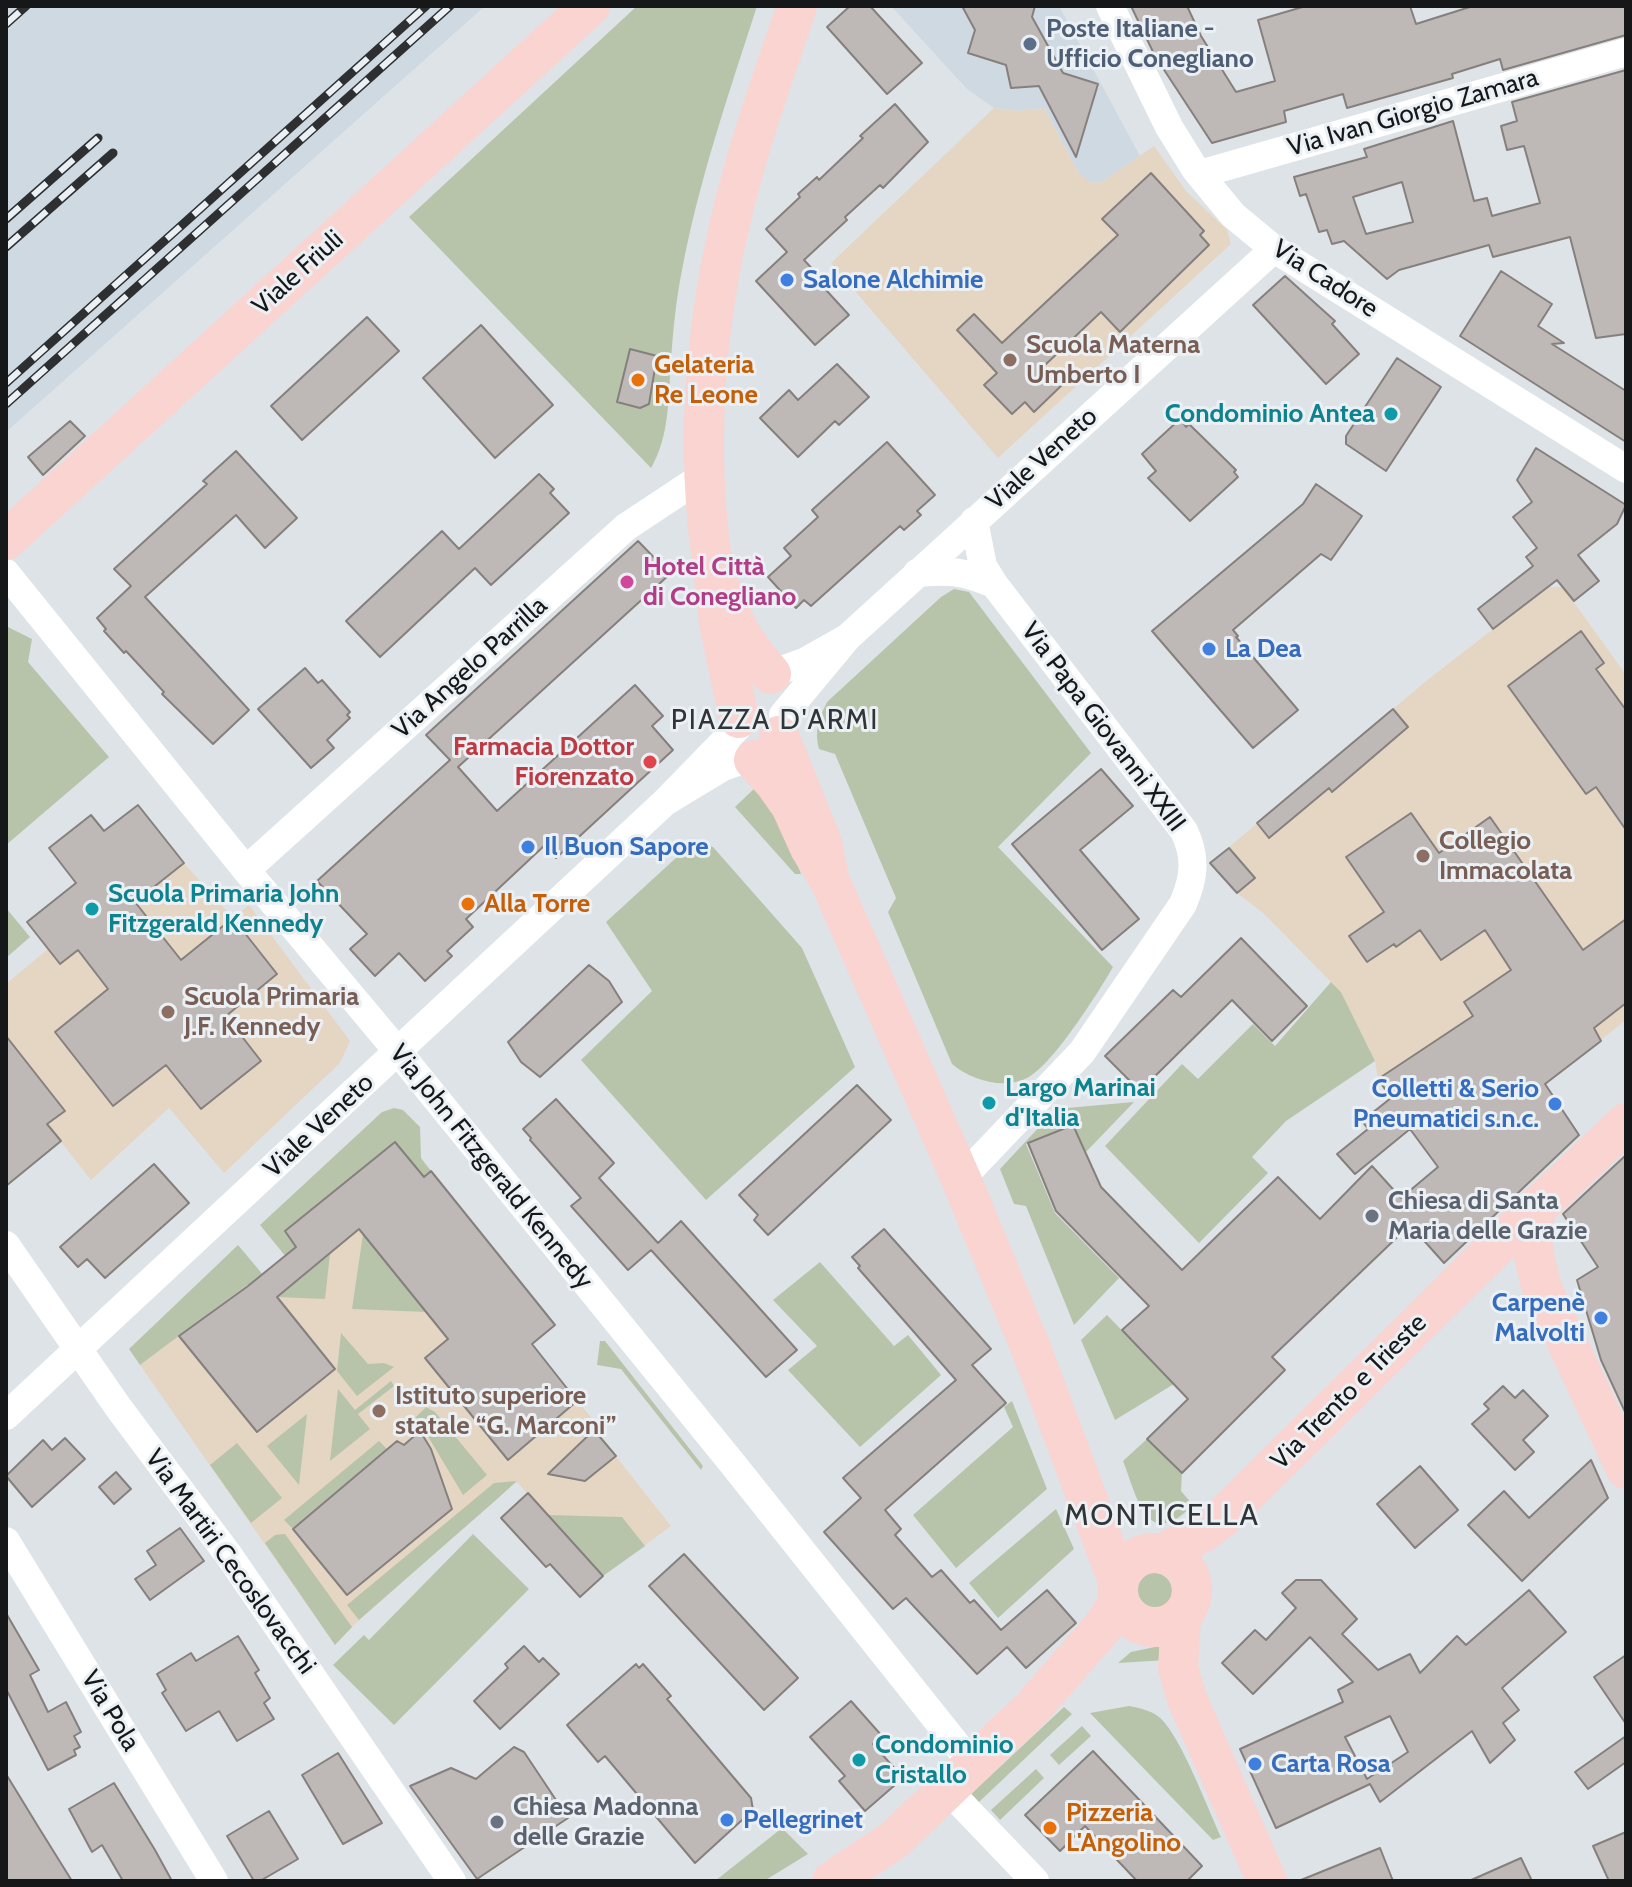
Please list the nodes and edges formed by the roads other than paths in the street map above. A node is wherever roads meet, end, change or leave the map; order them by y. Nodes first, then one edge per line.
1 (590, 6) edge
2 (797, 6) edge
3 (1110, 6) edge
4 (1626, 52) edge
5 (1200, 174) junction
6 (1274, 249) junction
7 (1626, 469) edge
8 (703, 476) junction
9 (974, 521) junction
10 (6, 540) edge
11 (713, 568) junction
12 (6, 573) edge
13 (917, 573) junction
14 (994, 584) junction
15 (847, 638) junction
16 (771, 674) junction
17 (757, 736) junction
18 (246, 870) junction
19 (399, 1053) junction
20 (1626, 1123) edge
21 (961, 1179) junction
22 (1535, 1210) junction
23 (6, 1245) edge
24 (1474, 1268) junction
25 (1541, 1286) junction
26 (78, 1347) junction
27 (6, 1416) edge
28 (1626, 1469) edge
29 (6, 1541) edge
30 (1151, 1587) junction
31 (960, 1776) junction
32 (452, 1880) edge
33 (214, 1881) edge
34 (832, 1881) edge
35 (1035, 1881) edge
36 (1267, 1881) edge

1 - 10 street, Viale Friuli
2 - 8 street
3 - 5 street, Via Cadore
4 - 5 street, Via Ivan Giorgio Zamara
5 - 6 street, Via Cadore
6 - 7 street, Via Cadore
6 - 9 street, Viale Veneto
8 - 11 street
8 - 18 street, Via Angelo Parrilla
9 - 13 street, Viale Veneto
9 - 14 street, Via Papa Giovanni XXIII
11 - 16 street
11 - 17 street
12 - 18 street, Via John Fitzgerald Kennedy
13 - 14 street
13 - 15 street, Viale Veneto
14 - 21 street, Via Papa Giovanni XXIII
15 - 16 street, Viale Veneto
15 - 17 street, Viale Veneto
16 - 17 street
17 - 19 street, Viale Veneto
17 - 21 street
18 - 19 street, Via John Fitzgerald Kennedy
19 - 26 street, Viale Veneto
19 - 31 street, Via John Fitzgerald Kennedy
20 - 22 street, Via Trento e Trieste
21 - 30 street
22 - 24 street, Via Trento e Trieste
22 - 25 street
23 - 26 street, Via Martiri Cecoslovacchi
24 - 25 street
24 - 30 street, Via Trento e Trieste
25 - 28 street
26 - 27 street, Viale Veneto
26 - 32 street, Via Martiri Cecoslovacchi
29 - 33 street, Via Pola
30 - 31 street, Via Trento e Trieste
30 - 36 street
31 - 34 street, Via Trento e Trieste
31 - 35 street, Via John Fitzgerald Kennedy

